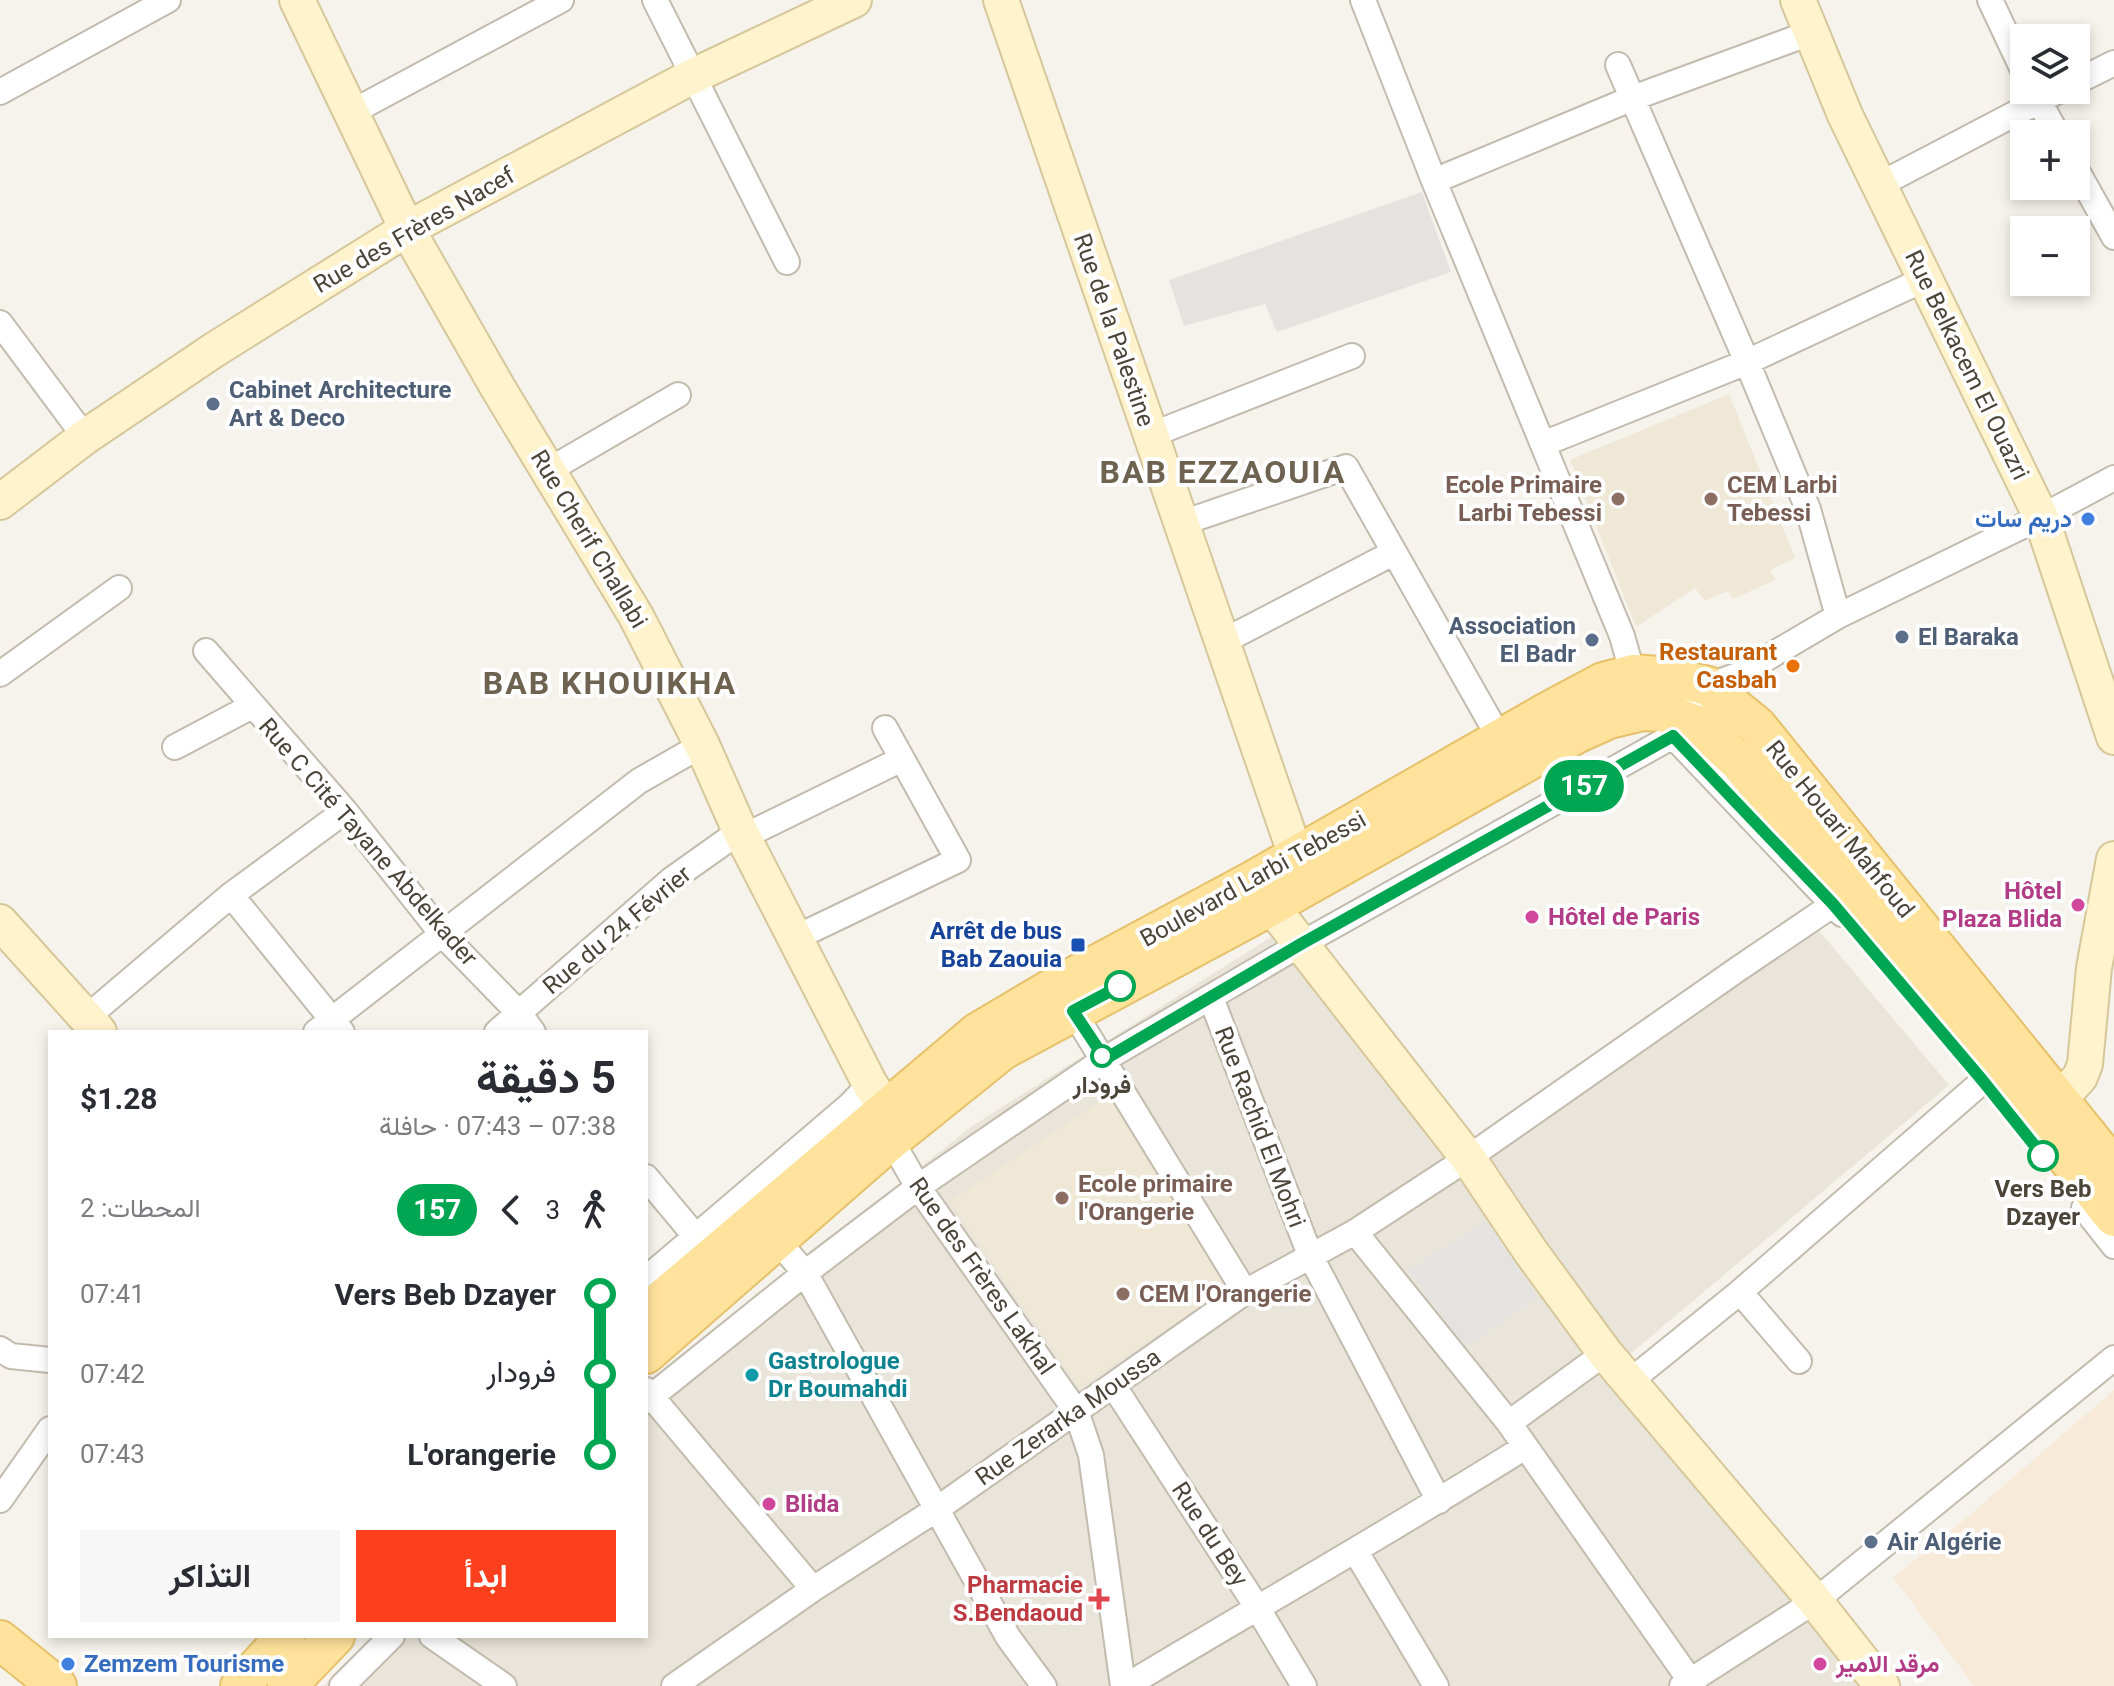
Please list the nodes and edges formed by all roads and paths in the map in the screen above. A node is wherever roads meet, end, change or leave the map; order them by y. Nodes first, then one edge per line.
1 (168, 0) edge
2 (297, 0) edge
3 (561, 0) edge
4 (655, 0) edge
5 (854, 0) edge
6 (1001, 0) edge
7 (1363, 0) edge
8 (1798, 0) edge
9 (1990, 0) edge
10 (1810, 33) junction
11 (2010, 42) edge
12 (2114, 63) edge
13 (1618, 65) dead end
14 (2090, 75) edge
15 (691, 77) junction
16 (0, 92) edge
17 (1633, 98) junction
18 (2026, 104) edge
19 (352, 112) junction
20 (1434, 181) junction
21 (1879, 185) junction
22 (2090, 194) edge
23 (407, 229) junction
24 (2114, 237) edge
25 (787, 262) dead end
26 (1925, 279) junction
27 (0, 323) edge
28 (1352, 356) dead end
29 (1747, 362) junction
30 (678, 395) dead end
31 (1151, 435) junction
32 (85, 437) junction
33 (1543, 444) junction
34 (549, 470) junction
35 (2114, 478) edge
36 (0, 502) edge
37 (2041, 517) junction
38 (1182, 523) junction
39 (1393, 553) junction
40 (119, 588) dead end
41 (1838, 616) junction
42 (1222, 642) junction
43 (206, 651) dead end
44 (0, 674) edge
45 (1633, 674) junction
46 (1708, 686) junction
47 (252, 706) junction
48 (1642, 711) junction
49 (885, 728) dead end
50 (1678, 728) junction
51 (2114, 737) edge
52 (1500, 739) junction
53 (702, 745) junction
54 (175, 747) dead end
55 (902, 759) junction
56 (345, 811) junction
57 (741, 834) junction
58 (2114, 859) edge
59 (1301, 871) junction
60 (1854, 891) junction
61 (1262, 893) junction
62 (231, 895) junction
63 (0, 922) edge
64 (443, 935) junction
65 (795, 938) junction
66 (1301, 944) junction
67 (2104, 972) edge
68 (1211, 998) junction
69 (1073, 1011) junction
70 (526, 1023) edge
71 (93, 1025) edge
72 (330, 1028) edge
73 (503, 1030) edge
74 (1105, 1059) junction
75 (1983, 1081) junction
76 (887, 1116) junction
77 (2041, 1118) junction
78 (1468, 1158) junction
79 (2114, 1168) edge
80 (648, 1179) edge
81 (918, 1187) junction
82 (2114, 1217) edge
83 (1355, 1232) junction
84 (777, 1240) junction
85 (704, 1246) junction
86 (2114, 1246) edge
87 (1310, 1255) junction
88 (805, 1273) junction
89 (648, 1278) edge
90 (1245, 1292) junction
91 (1740, 1292) junction
92 (648, 1311) edge
93 (0, 1349) edge
94 (648, 1352) edge
95 (1605, 1353) junction
96 (2114, 1358) edge
97 (48, 1360) edge
98 (1799, 1361) dead end
99 (1629, 1382) junction
100 (1113, 1385) junction
101 (648, 1396) edge
102 (1076, 1411) junction
103 (1509, 1423) junction
104 (48, 1432) edge
105 (1525, 1447) junction
106 (0, 1500) edge
107 (1439, 1501) junction
108 (937, 1509) junction
109 (1356, 1552) junction
110 (813, 1589) junction
111 (1815, 1601) junction
112 (1257, 1607) junction
113 (284, 1638) edge
114 (333, 1638) edge
115 (390, 1638) edge
116 (435, 1638) edge
117 (0, 1640) edge
118 (0, 1673) edge
119 (1688, 1684) edge
120 (16, 1686) edge
121 (57, 1686) edge
122 (240, 1686) edge
123 (287, 1686) edge
124 (342, 1686) edge
125 (504, 1686) edge
126 (674, 1686) edge
127 (1044, 1686) edge
128 (1124, 1686) edge
129 (1304, 1686) edge
130 (1436, 1686) edge
131 (1882, 1686) edge

1 - 16 street
2 - 19 street, Rue Cherif Challabi
3 - 19 street
4 - 15 street
5 - 15 street, Rue des Frères Nacef
6 - 31 street, Rue de la Palestine
7 - 20 street
8 - 10 street, Rue Belkacem El Ouazri
9 - 11 street
10 - 17 street
10 - 21 street, Rue Belkacem El Ouazri
12 - 14 street
13 - 17 street
15 - 23 street, Rue des Frères Nacef
15 - 25 street
17 - 20 street
17 - 29 street
18 - 21 street
19 - 23 street, Rue Cherif Challabi
20 - 33 street
21 - 26 street, Rue Belkacem El Ouazri
22 - 24 street
23 - 32 street, Rue des Frères Nacef
23 - 34 street, Rue Cherif Challabi
26 - 29 street
26 - 37 street, Rue Belkacem El Ouazri
27 - 32 street
28 - 31 street
29 - 33 street
29 - 41 street
30 - 34 street
31 - 38 street, Rue de la Palestine
32 - 36 street, Rue des Frères Nacef
33 - 45 street
34 - 53 street, Rue Cherif Challabi
35 - 37 street
37 - 41 street
37 - 51 street, Rue Belkacem El Ouazri
38 - 39 street
38 - 42 street, Rue de la Palestine
39 - 42 street
39 - 52 street
40 - 44 street
41 - 46 street
42 - 59 street, Rue de la Palestine
43 - 47 street, Rue C Cité Tayane Abdelkader
45 - 46 main road, Boulevard Larbi Tebessi
45 - 48 street
45 - 52 main road, Boulevard Larbi Tebessi
46 - 50 street
46 - 60 main road, Rue Houari Mahfoud
47 - 54 street
47 - 56 street, Rue C Cité Tayane Abdelkader
48 - 50 main road, Boulevard Larbi Tebessi
48 - 59 main road, Boulevard Larbi Tebessi
49 - 55 street
50 - 60 main road, Rue Houari Mahfoud
50 - 66 street
52 - 59 main road, Boulevard Larbi Tebessi
53 - 57 street, Rue Cherif Challabi
53 - 64 street
55 - 57 street, Rue du 24 Février
55 - 65 street
56 - 62 street
56 - 64 street, Rue C Cité Tayane Abdelkader
57 - 65 street, Rue Cherif Challabi
57 - 70 street, Rue du 24 Février
58 - 67 street
59 - 61 main road, Boulevard Larbi Tebessi
60 - 75 street
60 - 77 main road, Rue Houari Mahfoud
60 - 78 street, Rue Zerarka Moussa
61 - 66 street
61 - 69 main road, Boulevard Larbi Tebessi
61 - 76 main road, Boulevard Larbi Tebessi
62 - 71 street
62 - 72 street
63 - 71 street
64 - 70 street, Rue C Cité Tayane Abdelkader
64 - 72 street
65 - 76 street, Rue Cherif Challabi
66 - 68 street
66 - 78 street
67 - 77 street
68 - 74 street
68 - 87 street, Rue Rachid El Mohri
69 - 74 street
69 - 76 main road, Boulevard Larbi Tebessi
70 - 73 street, Rue du 24 Février
74 - 81 street
74 - 90 street
75 - 77 street
75 - 91 street
76 - 81 street, Rue des Frères Lakhal
76 - 84 main road, Boulevard Larbi Tebessi
76 - 85 main road, Boulevard Larbi Tebessi
77 - 79 main road, Rue Houari Mahfoud
77 - 82 main road, Rue Houari Mahfoud
77 - 86 street
78 - 83 street, Rue Zerarka Moussa
78 - 95 street
80 - 85 street
81 - 88 street
81 - 102 street, Rue des Frères Lakhal
83 - 87 street, Rue Zerarka Moussa
83 - 103 street
84 - 88 street
84 - 94 main road, Boulevard Larbi Tebessi
85 - 89 street
85 - 92 main road, Boulevard Larbi Tebessi
87 - 90 street, Rue Zerarka Moussa
87 - 107 street, Rue Rachid El Mohri
88 - 101 street
88 - 108 street
90 - 100 street, Rue Zerarka Moussa
91 - 98 street
91 - 99 street
93 - 97 street
95 - 99 street
95 - 103 street
96 - 111 street
99 - 111 street
100 - 102 street, Rue Zerarka Moussa
100 - 112 street, Rue du Bey
101 - 110 street
102 - 108 street, Rue Zerarka Moussa
102 - 128 street, Rue des Frères Lakhal
103 - 105 street
104 - 106 street
105 - 107 street
105 - 119 street
107 - 109 street
108 - 110 street, Rue Zerarka Moussa
108 - 127 street
109 - 112 street
109 - 130 street
110 - 126 street, Rue Zerarka Moussa
111 - 119 street
111 - 131 street
112 - 128 street
112 - 129 street, Rue du Bey
113 - 122 main road
114 - 123 main road
115 - 124 street
116 - 125 street
117 - 121 main road
118 - 120 main road

